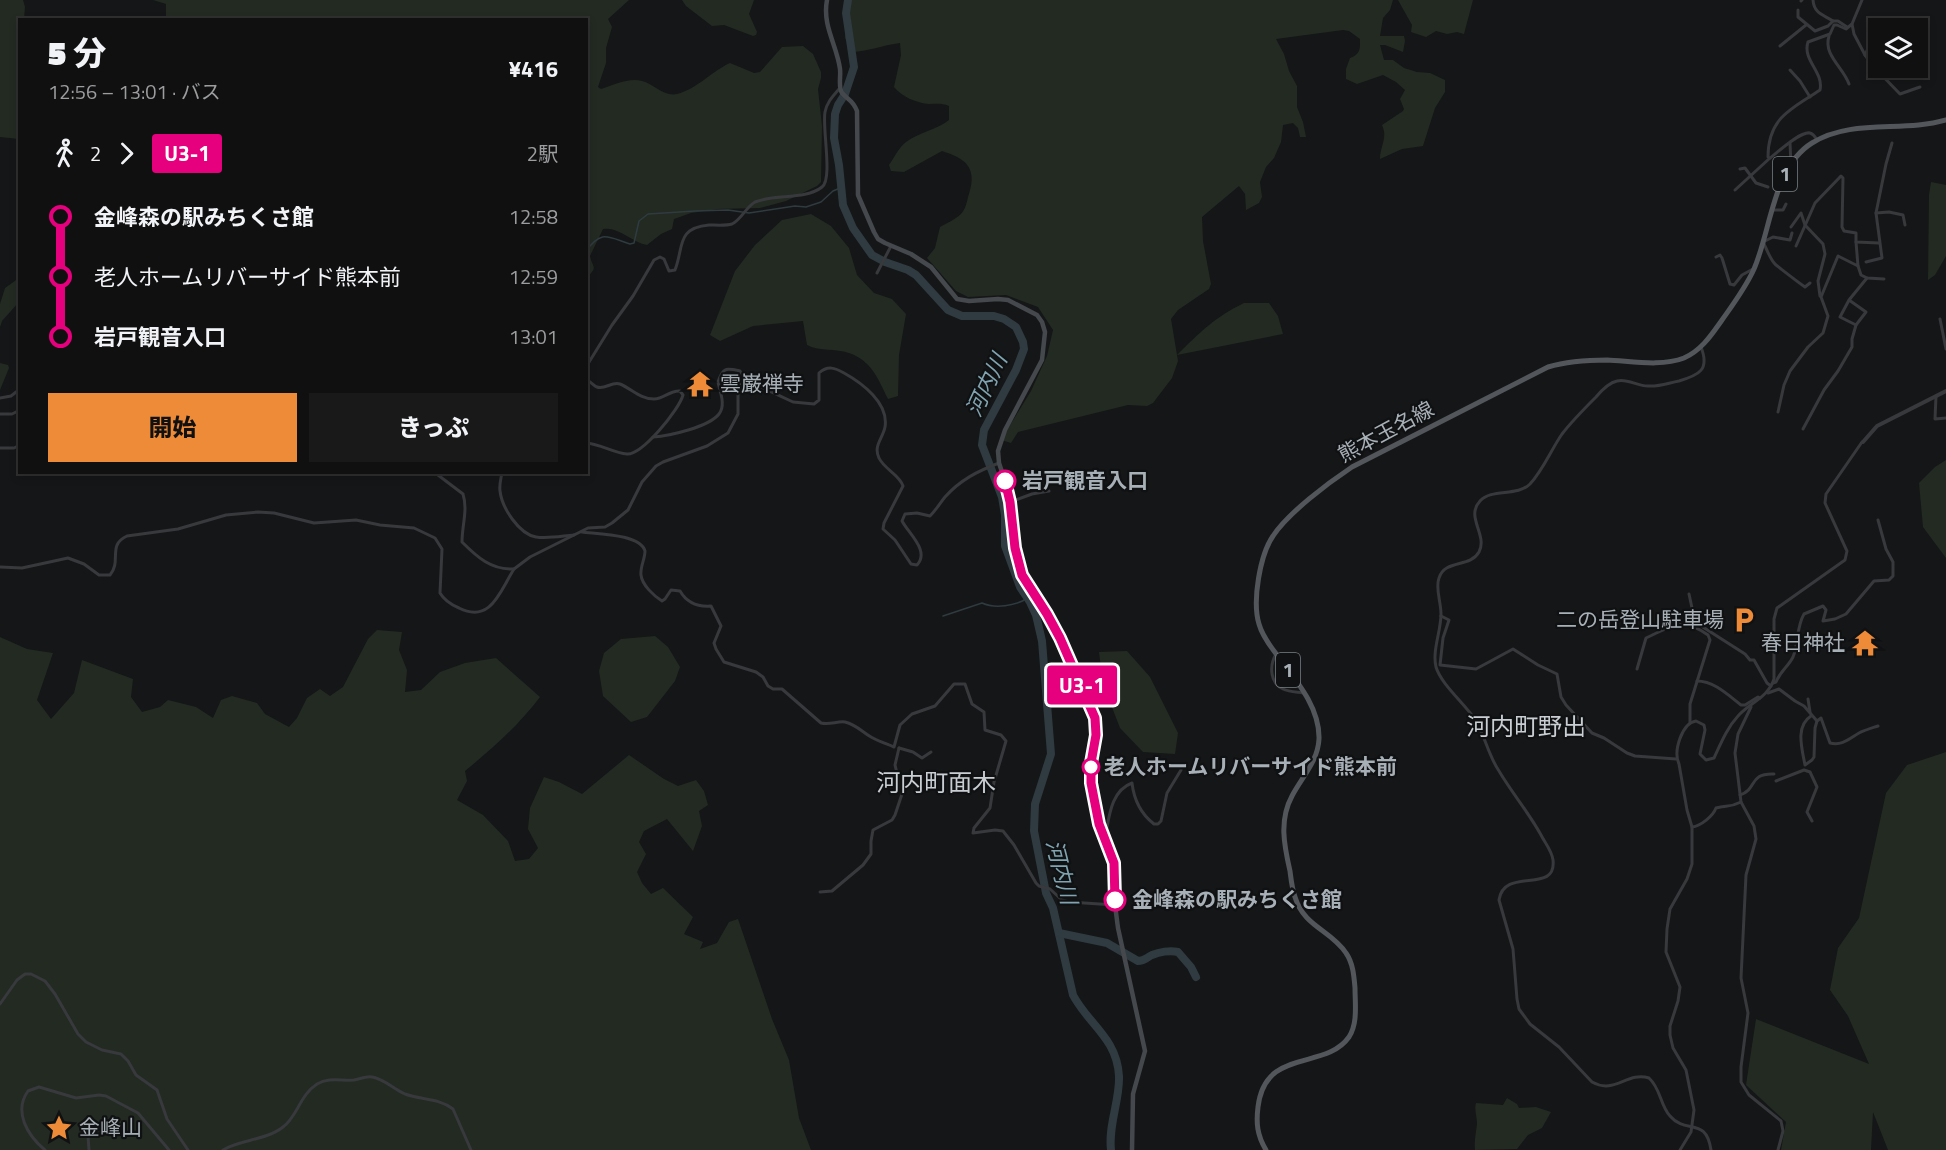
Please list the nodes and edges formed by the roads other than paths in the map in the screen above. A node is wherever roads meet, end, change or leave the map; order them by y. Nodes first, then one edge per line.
1 (826, 0) edge
2 (1813, 0) edge
3 (1862, 0) edge
4 (1798, 10) dead end
5 (1833, 21) junction
6 (1852, 24) junction
7 (1806, 25) junction
8 (1848, 27) junction
9 (1830, 34) junction
10 (1780, 46) dead end
11 (1868, 48) edge
12 (1865, 55) junction
13 (1868, 59) edge
14 (1790, 70) dead end
15 (1885, 78) edge
16 (1849, 84) dead end
17 (1920, 87) dead end
18 (842, 90) junction
19 (1810, 97) junction
20 (1946, 120) edge
21 (1817, 140) junction
22 (1790, 143) junction
23 (1892, 143) dead end
24 (1770, 158) junction
25 (1791, 165) junction
26 (1740, 169) dead end
27 (1751, 177) junction
28 (1768, 187) dead end
29 (1735, 190) dead end
30 (1786, 204) dead end
31 (1773, 210) junction
32 (1876, 213) junction
33 (1805, 225) junction
34 (1905, 225) dead end
35 (1791, 227) dead end
36 (1792, 233) dead end
37 (1763, 242) junction
38 (1856, 242) junction
39 (1879, 243) junction
40 (891, 246) junction
41 (1796, 246) dead end
42 (1716, 256) dead end
43 (1866, 262) dead end
44 (1858, 266) junction
45 (1754, 268) junction
46 (876, 273) dead end
47 (1867, 278) junction
48 (1884, 279) dead end
49 (1810, 283) dead end
50 (1821, 297) junction
51 (1849, 300) junction
52 (1940, 319) dead end
53 (1856, 324) junction
54 (1701, 347) junction
55 (1946, 349) edge
56 (588, 364) edge
57 (746, 380) junction
58 (588, 381) edge
59 (18, 391) edge
60 (1946, 391) edge
61 (1936, 396) junction
62 (0, 398) edge
63 (18, 411) edge
64 (1778, 412) dead end
65 (0, 414) edge
66 (1946, 418) edge
67 (1803, 429) dead end
68 (653, 437) junction
69 (1863, 442) joint
70 (588, 444) edge
71 (18, 446) edge
72 (0, 448) edge
73 (997, 464) junction
74 (437, 474) edge
75 (502, 474) edge
76 (1049, 491) dead end
77 (1010, 502) junction
78 (1878, 520) dead end
79 (580, 532) junction
80 (576, 535) junction
81 (0, 567) edge
82 (514, 569) junction
83 (1689, 594) dead end
84 (1441, 616) junction
85 (1276, 654) junction
86 (1637, 669) dead end
87 (1697, 681) junction
88 (1772, 685) junction
89 (1303, 693) junction
90 (1766, 693) junction
91 (1760, 698) junction
92 (1808, 699) dead end
93 (1750, 706) junction
94 (1811, 715) junction
95 (1817, 721) junction
96 (1690, 722) junction
97 (1878, 726) dead end
98 (896, 748) junction
99 (931, 752) dead end
100 (1677, 759) junction
101 (1181, 766) dead end
102 (1774, 774) dead end
103 (1776, 781) dead end
104 (1740, 795) junction
105 (1741, 802) junction
106 (1812, 821) dead end
107 (1692, 827) junction
108 (1105, 838) junction
109 (820, 892) dead end
110 (1115, 905) junction
111 (1, 1004) edge
112 (1693, 1127) junction
113 (88, 1136) dead end
114 (45, 1150) edge
115 (89, 1150) edge
116 (169, 1150) edge
117 (188, 1150) edge
118 (223, 1150) edge
119 (471, 1150) edge
120 (1132, 1150) edge
121 (1266, 1150) edge
122 (1680, 1150) edge
123 (1711, 1150) edge
124 (1778, 1150) edge

1 - 18 main road
2 - 5 street
3 - 6 street
4 - 7 street
5 - 7 street
5 - 8 street
6 - 8 street
6 - 12 street
7 - 10 street
8 - 9 street
9 - 16 street
9 - 19 street
11 - 12 street
12 - 13 street
14 - 19 street
15 - 17 street
18 - 40 main road
18 - 56 street
19 - 24 street
20 - 21 main road, 熊本玉名線 / 1
21 - 22 street
21 - 25 main road, 熊本玉名線 / 1
22 - 24 street
22 - 25 street
23 - 32 street
24 - 27 street
25 - 31 main road, 熊本玉名線 / 1
26 - 27 street
27 - 28 street
27 - 29 street
30 - 31 street
31 - 37 main road, 熊本玉名線 / 1
32 - 34 street
32 - 39 street
33 - 35 street
33 - 38 street
33 - 41 street
33 - 50 street
36 - 37 street
37 - 45 main road, 熊本玉名線 / 1
37 - 49 street
38 - 39 street
38 - 44 street
39 - 43 street
40 - 46 street
40 - 73 main road
42 - 45 street
44 - 47 street
44 - 50 street
45 - 54 main road, 熊本玉名線 / 1
47 - 48 street
47 - 51 street
50 - 64 street
51 - 53 street
51 - 53 street
52 - 55 street
53 - 67 street
54 - 84 street
54 - 85 main road, 熊本玉名線 / 1
57 - 68 street
57 - 73 street
57 - 79 street
58 - 68 street
59 - 62 street
60 - 61 street
61 - 66 street
61 - 69 street
63 - 65 street
68 - 70 street
69 - 88 street
71 - 72 street
73 - 77 main road
74 - 82 street
75 - 80 street
76 - 77 street
77 - 108 main road
78 - 88 street
79 - 80 street
79 - 98 street
80 - 82 street
81 - 82 street
83 - 88 street
84 - 100 street
84 - 112 street
85 - 89 main road, 熊本玉名線 / 1
85 - 89 street
86 - 87 street
87 - 91 street
87 - 96 street
88 - 90 street
89 - 121 main road, 熊本玉名線 / 1
90 - 91 street
90 - 94 street
91 - 93 street
92 - 94 street
93 - 96 street
93 - 104 street
94 - 95 street
94 - 95 street
95 - 97 street
96 - 100 street
98 - 99 street
98 - 109 street
98 - 110 street
100 - 107 street
101 - 108 street
102 - 104 street
103 - 106 street
104 - 105 street
105 - 107 street
105 - 124 street
107 - 112 street
108 - 110 main road
110 - 120 main road
111 - 117 street
112 - 122 street
112 - 123 street
113 - 115 street
114 - 116 street
118 - 119 street

